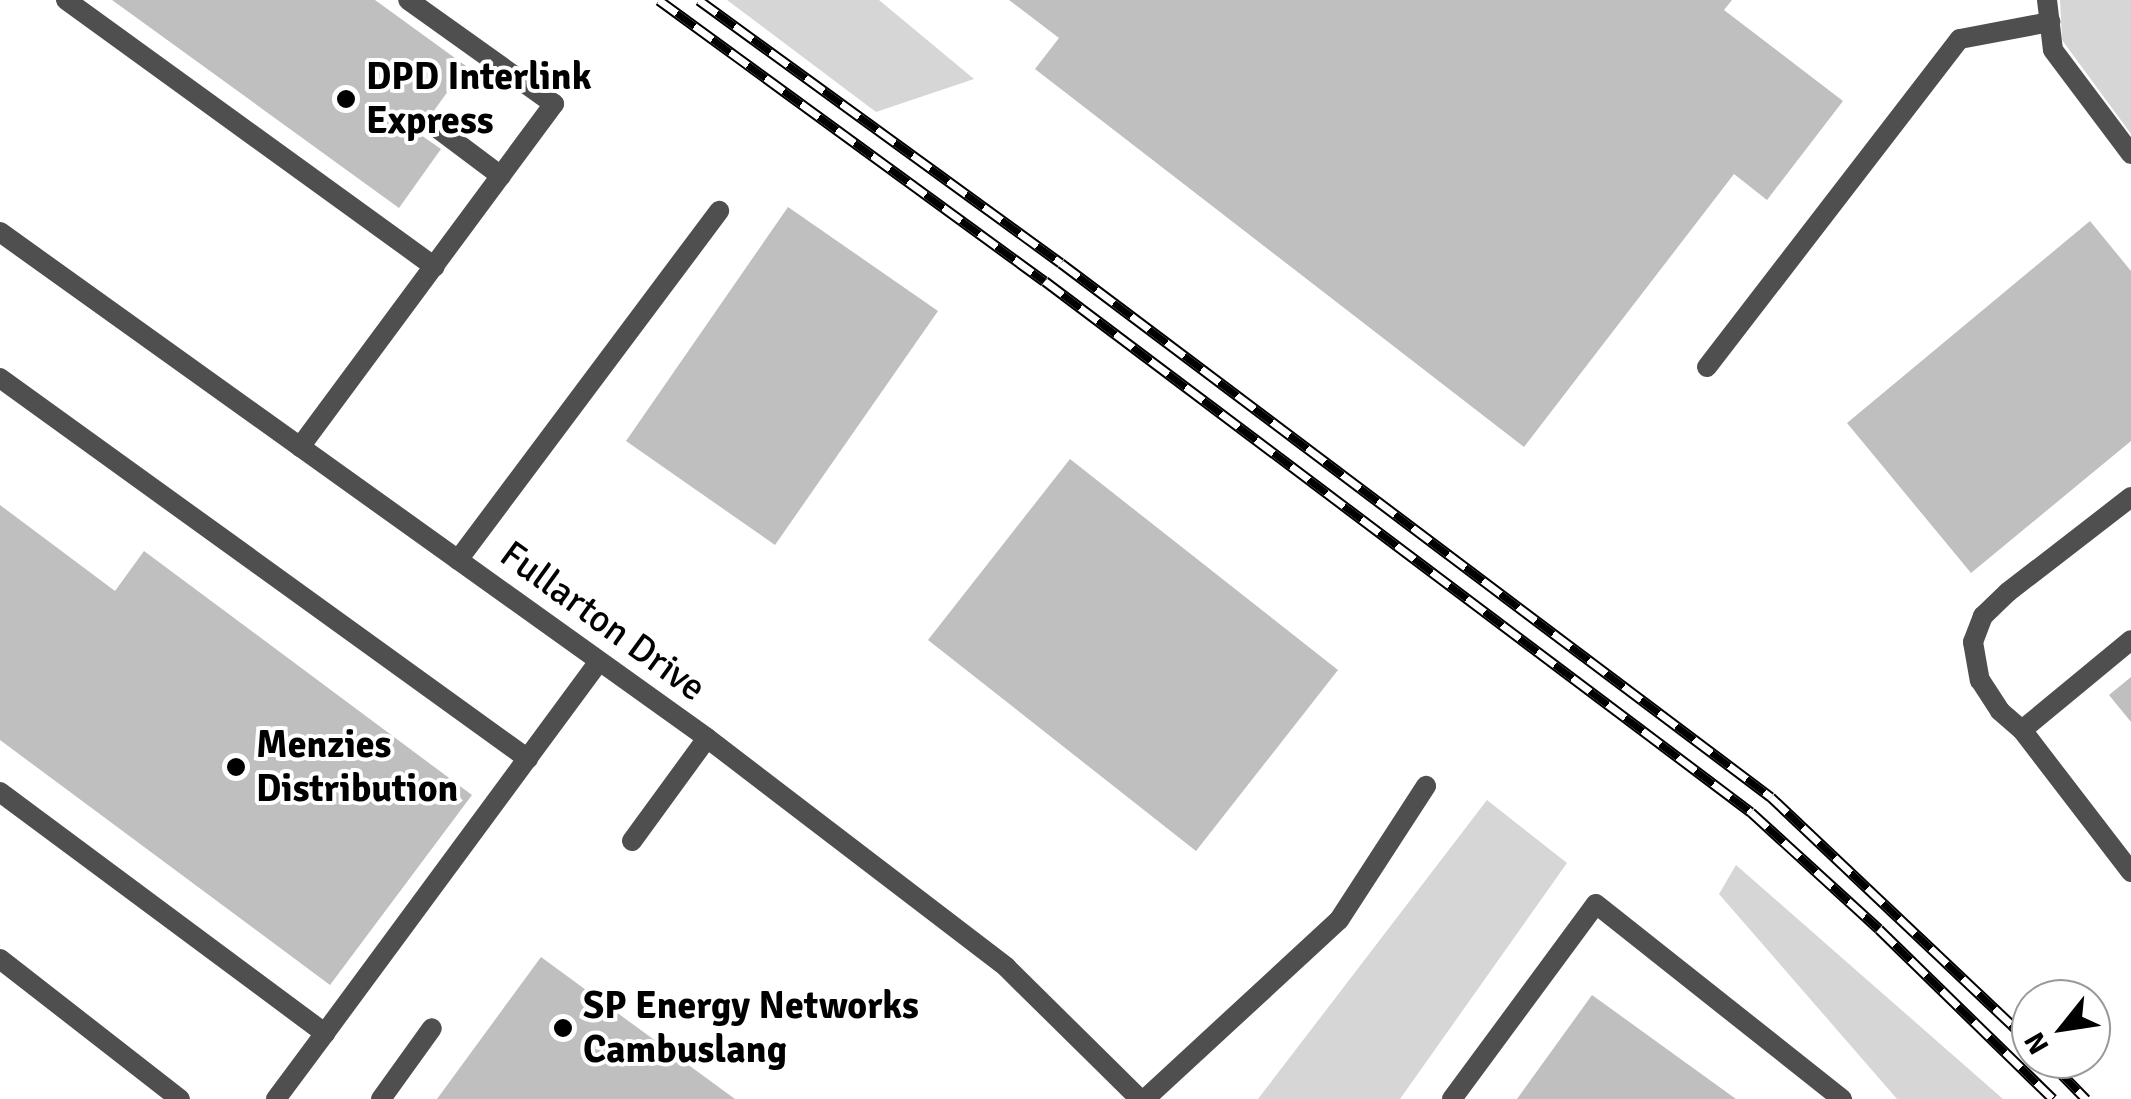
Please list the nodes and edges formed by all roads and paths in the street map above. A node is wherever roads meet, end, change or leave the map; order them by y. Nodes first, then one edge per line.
1 (66, 0) edge
2 (408, 0) edge
3 (2048, 0) edge
4 (2050, 22) junction
5 (433, 125) dead end
6 (2131, 154) edge
7 (501, 176) junction
8 (719, 211) dead end
9 (0, 232) edge
10 (435, 268) junction
11 (1708, 367) dead end
12 (0, 378) edge
13 (300, 448) junction
14 (2131, 497) edge
15 (458, 560) junction
16 (2131, 640) edge
17 (599, 662) junction
18 (2022, 730) junction
19 (707, 738) junction
20 (528, 759) junction
21 (1426, 786) dead end
22 (0, 792) edge
23 (632, 841) dead end
24 (2131, 872) edge
25 (0, 959) edge
26 (432, 1028) dead end
27 (325, 1033) junction
28 (180, 1099) edge
29 (276, 1099) edge
30 (381, 1099) edge
31 (1143, 1099) edge
32 (1452, 1099) edge
33 (1842, 1099) edge

1 - 10 street
2 - 7 street
3 - 4 street
4 - 6 street
4 - 11 street
5 - 7 street
7 - 10 street
8 - 15 street
9 - 13 street, Fullarton Drive
10 - 13 street
12 - 20 street
13 - 15 street, Fullarton Drive
14 - 18 street
15 - 17 street, Fullarton Drive
16 - 18 street
17 - 19 street, Fullarton Drive
17 - 20 street
18 - 24 street
19 - 23 street
19 - 31 street, Fullarton Drive
20 - 27 street
21 - 31 street
22 - 27 street
25 - 28 street
26 - 30 street
27 - 29 street
32 - 33 street

